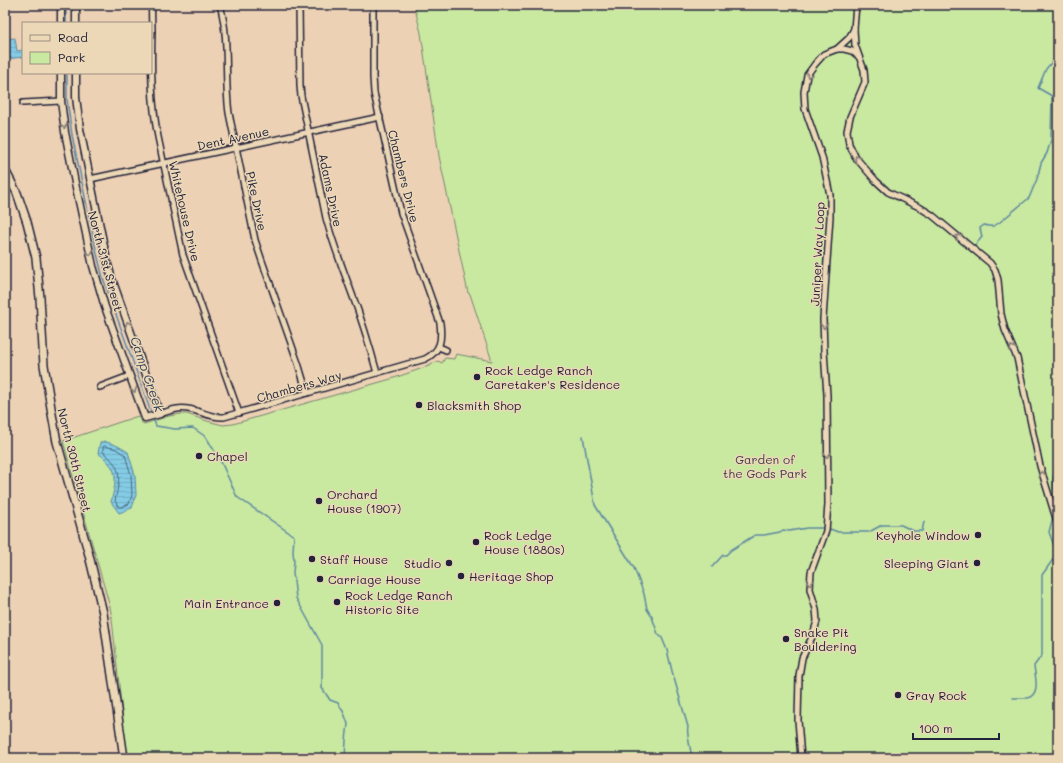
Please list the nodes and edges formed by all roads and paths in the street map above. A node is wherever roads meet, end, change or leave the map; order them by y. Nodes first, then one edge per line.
1 (61, 5) edge
2 (76, 5) edge
3 (152, 5) edge
4 (220, 5) edge
5 (299, 5) edge
6 (373, 5) edge
7 (856, 5) edge
8 (61, 22) edge
9 (76, 22) edge
10 (152, 22) edge
11 (854, 29) junction
12 (837, 49) junction
13 (858, 56) junction
14 (61, 74) edge
15 (76, 74) edge
16 (152, 74) edge
17 (61, 101) junction
18 (24, 103) dead end
19 (380, 117) junction
20 (308, 133) junction
21 (236, 148) junction
22 (164, 163) junction
23 (5, 170) edge
24 (90, 179) junction
25 (439, 347) junction
26 (446, 350) dead end
27 (377, 373) junction
28 (129, 376) junction
29 (100, 387) dead end
30 (307, 394) junction
31 (239, 413) junction
32 (160, 414) junction
33 (1058, 524) edge
34 (124, 758) edge
35 (801, 758) edge

1 - 8 street
2 - 9 street
3 - 10 street, Whitehouse Drive
4 - 21 street, Pike Drive
5 - 20 street, Adams Drive
6 - 19 street, Chambers Drive
7 - 11 street
11 - 12 street, Juniper Way Loop
11 - 13 street
12 - 13 street
12 -> 35 street, Juniper Way Loop
33 -> 13 street
14 - 17 street, North 31st Street
15 - 24 street, North 31st Street
16 - 22 street, Whitehouse Drive
17 - 18 street
17 -> 28 street, North 31st Street
19 - 20 street, Dent Avenue
19 - 25 street, Chambers Drive
20 - 21 street, Dent Avenue
20 - 27 street, Adams Drive
21 - 22 street, Dent Avenue
21 - 30 street, Pike Drive
22 - 24 street, Dent Avenue
22 - 31 street, Whitehouse Drive
23 - 34 main road, North 30th Street
32 -> 24 street, North 31st Street
25 - 26 street
25 - 27 street, Chambers Way
27 - 30 street, Chambers Way
28 - 29 street
28 -> 32 street, North 31st Street
30 - 31 street, Chambers Way
31 - 32 street, Chambers Way

